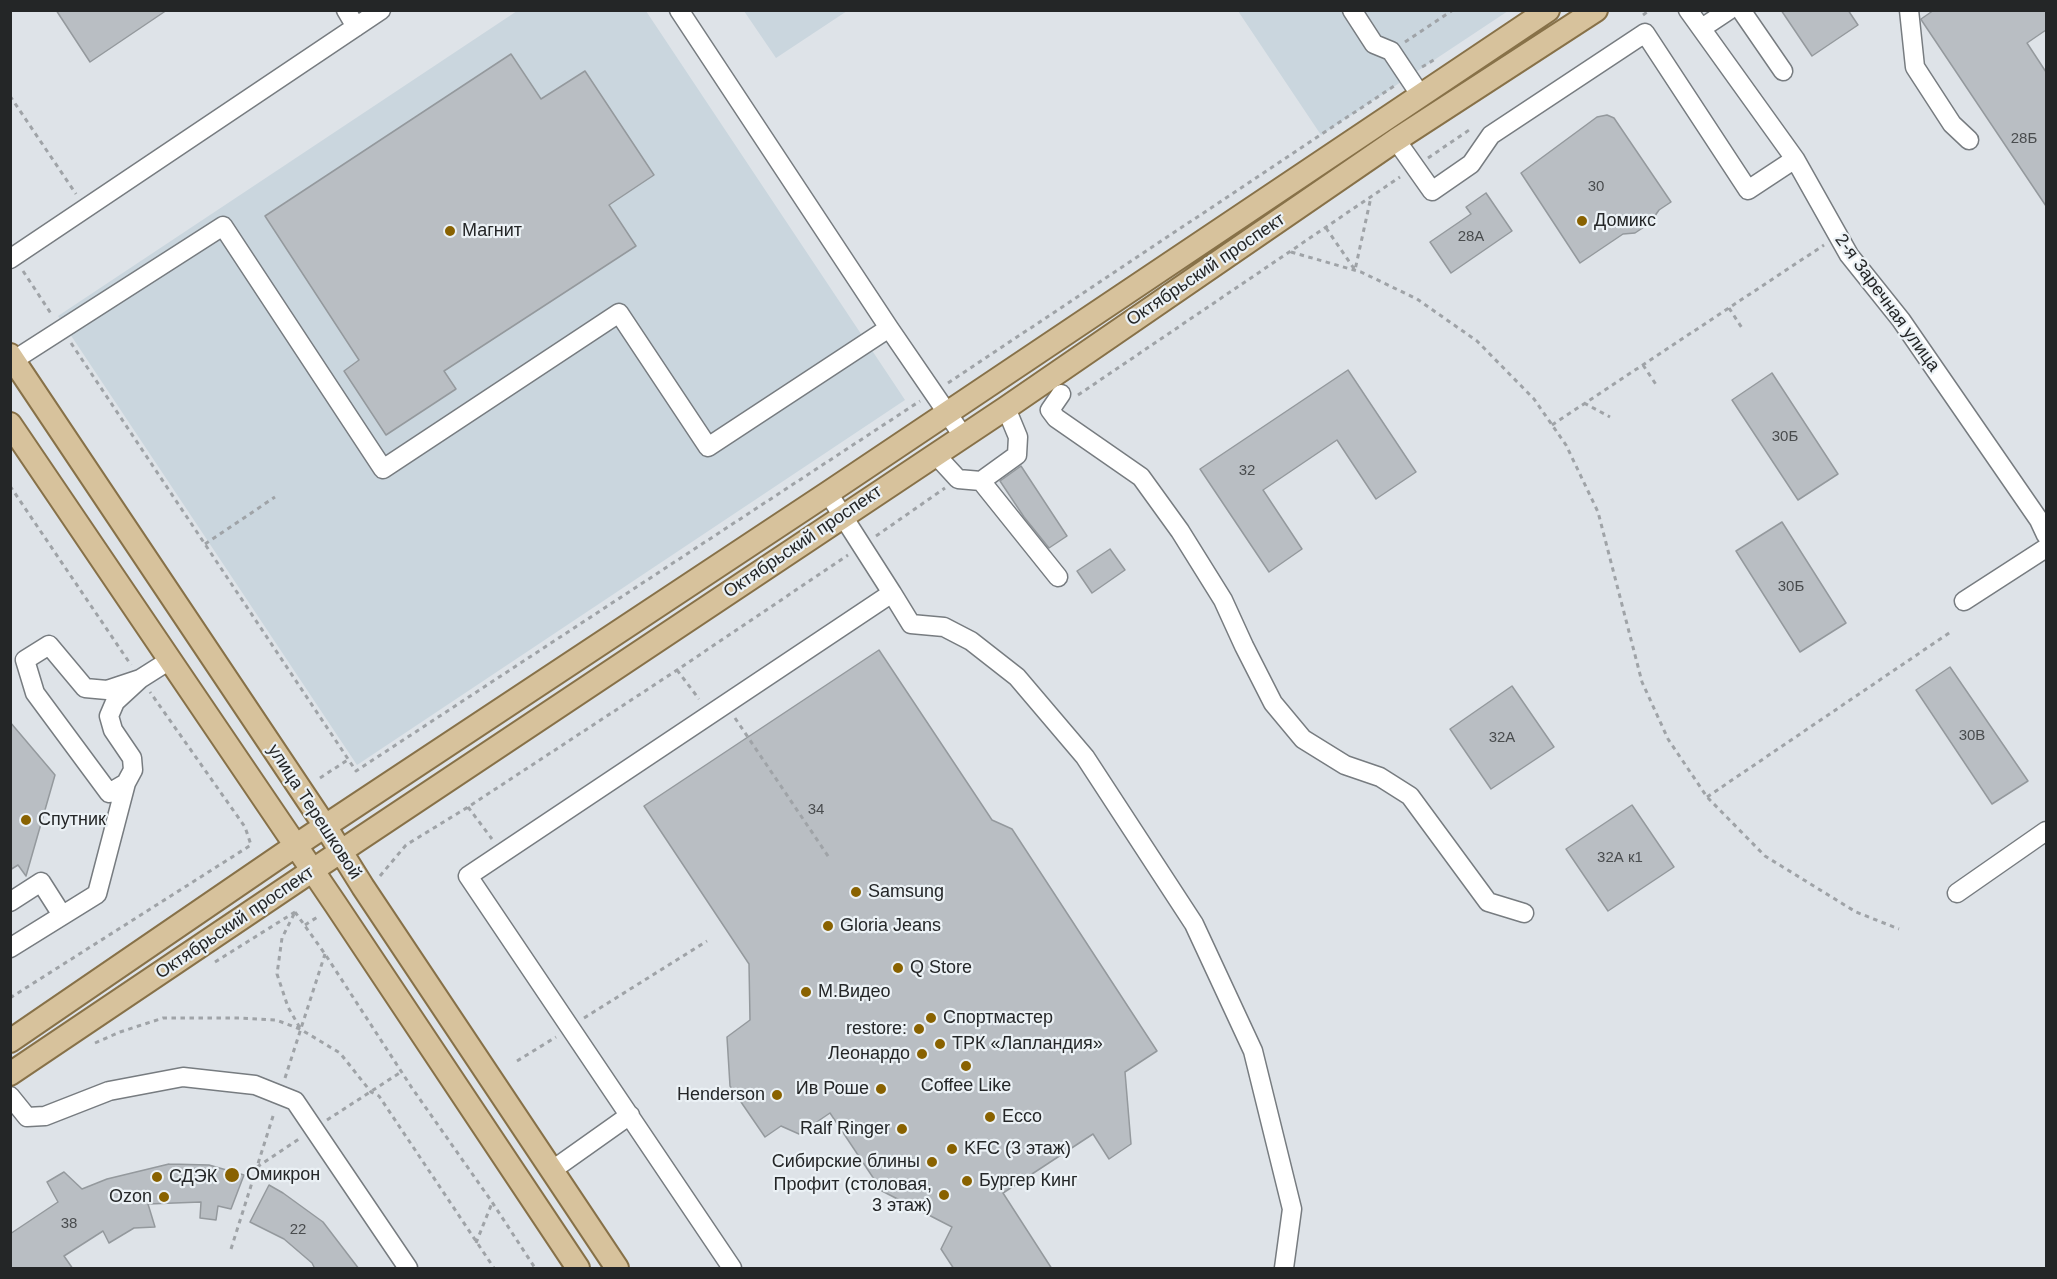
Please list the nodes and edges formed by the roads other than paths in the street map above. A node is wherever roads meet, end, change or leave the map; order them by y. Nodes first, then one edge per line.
1 (346, 10) edge
2 (381, 10) edge
3 (680, 10) edge
4 (1352, 10) edge
5 (1548, 10) edge
6 (1596, 10) edge
7 (1688, 10) edge
8 (1729, 10) edge
9 (1741, 10) edge
10 (1909, 10) edge
11 (356, 27) junction
12 (1702, 28) junction
13 (1783, 71) dead end
14 (1421, 96) junction
15 (1396, 140) junction
16 (1969, 140) dead end
17 (1795, 159) junction
18 (12, 258) edge
19 (889, 328) junction
20 (12, 358) edge
21 (1032, 390) junction
22 (1068, 395) road end
23 (1006, 408) junction
24 (1050, 410) junction
25 (948, 413) junction
26 (10, 424) edge
27 (963, 436) junction
28 (935, 454) junction
29 (981, 481) junction
30 (828, 493) junction
31 (843, 516) junction
32 (2044, 524) edge
33 (2046, 548) edge
34 (1058, 577) dead end
35 (892, 593) junction
36 (1964, 601) dead end
37 (170, 660) junction
38 (140, 679) junction
39 (126, 783) junction
40 (325, 826) junction
41 (2046, 831) edge
42 (295, 846) junction
43 (340, 851) junction
44 (313, 870) junction
45 (1957, 893) dead end
46 (10, 902) edge
47 (1524, 913) dead end
48 (62, 915) junction
49 (10, 948) edge
50 (10, 1041) edge
51 (10, 1074) edge
52 (10, 1096) edge
53 (630, 1115) junction
54 (550, 1171) junction
55 (408, 1269) edge
56 (578, 1269) edge
57 (617, 1269) edge
58 (732, 1269) edge
59 (1284, 1269) edge

1 - 11 street
2 - 11 street
3 - 19 street
4 - 14 street
5 - 14 main road, Октябрьский проспект
6 - 15 main road, Октябрьский проспект
7 - 12 street, 2-я Заречная улица
8 - 12 street
9 - 13 street
10 - 16 street
11 - 18 street
12 - 17 street, 2-я Заречная улица
14 - 25 main road, Октябрьский проспект
15 - 17 street
15 - 21 main road, Октябрьский проспект
17 - 32 street, 2-я Заречная улица
19 - 20 street
19 - 25 street
20 - 40 main road, улица Терешковой
21 - 23 main road, Октябрьский проспект
21 - 24 street
22 - 24 street
23 - 27 main road, Октябрьский проспект
23 - 29 street
24 - 47 street
25 - 27 street
25 - 30 main road, Октябрьский проспект
26 - 37 main road, улица Терешковой
27 - 28 main road, Октябрьский проспект
28 - 29 street
28 - 31 main road, Октябрьский проспект
29 - 34 street
30 - 31 street
30 - 40 main road, Октябрьский проспект
31 - 35 street
31 - 43 main road, Октябрьский проспект
33 - 36 street
35 - 53 street
35 - 59 street
37 - 38 street
37 - 42 main road, улица Терешковой
38 - 39 street
38 - 39 street
39 - 48 street
40 - 42 main road, Октябрьский проспект
40 - 43 main road, улица Терешковой
41 - 45 street
42 - 44 main road, улица Терешковой
42 - 50 main road, Октябрьский проспект
43 - 44 main road, Октябрьский проспект
43 - 54 main road, улица Терешковой
44 - 51 main road, Октябрьский проспект
44 - 56 main road, улица Терешковой
46 - 48 street
48 - 49 street
52 - 55 street
53 - 54 street
53 - 58 street
54 - 57 main road, улица Терешковой

